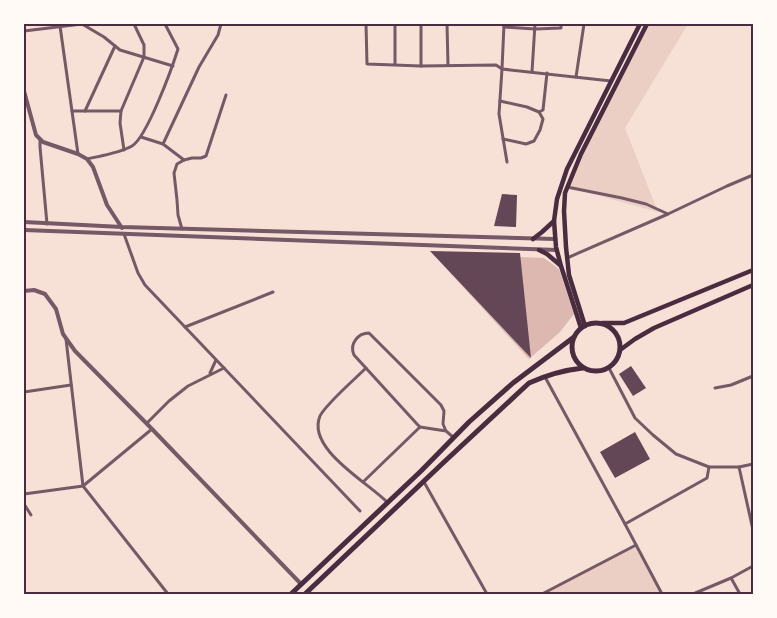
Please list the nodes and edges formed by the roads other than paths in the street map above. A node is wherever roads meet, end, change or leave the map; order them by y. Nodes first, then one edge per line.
1 (134, 24) edge
2 (165, 24) edge
3 (221, 24) edge
4 (366, 24) edge
5 (395, 24) edge
6 (421, 24) edge
7 (447, 24) edge
8 (535, 24) edge
9 (561, 24) edge
10 (584, 24) edge
11 (640, 24) edge
12 (647, 24) edge
13 (60, 26) junction
14 (504, 26) edge
15 (535, 29) junction
16 (24, 31) edge
17 (115, 46) junction
18 (144, 58) junction
19 (395, 64) junction
20 (448, 65) junction
21 (173, 66) junction
22 (421, 66) junction
23 (502, 68) junction
24 (532, 72) junction
25 (547, 73) junction
26 (576, 77) junction
27 (611, 81) junction
28 (24, 91) edge
29 (226, 95) dead end
30 (500, 101) junction
31 (72, 111) junction
32 (86, 111) junction
33 (121, 111) junction
34 (539, 112) junction
35 (141, 137) junction
36 (503, 139) junction
37 (40, 140) junction
38 (163, 144) junction
39 (124, 150) junction
40 (78, 154) junction
41 (87, 159) junction
42 (184, 160) junction
43 (507, 162) dead end
44 (753, 175) edge
45 (567, 187) junction
46 (668, 214) junction
47 (554, 221) junction
48 (24, 222) edge
49 (47, 224) junction
50 (122, 227) junction
51 (182, 229) junction
52 (24, 230) edge
53 (124, 234) junction
54 (533, 239) junction
55 (555, 241) junction
56 (565, 242) junction
57 (539, 250) junction
58 (557, 250) junction
59 (559, 258) junction
60 (567, 258) junction
61 (560, 266) junction
62 (753, 270) edge
63 (753, 285) edge
64 (24, 291) edge
65 (273, 292) dead end
66 (602, 323) junction
67 (185, 327) junction
68 (583, 327) junction
69 (574, 337) junction
70 (66, 339) junction
71 (620, 350) junction
72 (216, 360) junction
73 (224, 368) junction
74 (366, 368) junction
75 (583, 368) junction
76 (609, 368) junction
77 (210, 374) junction
78 (545, 376) junction
79 (753, 376) edge
80 (71, 385) junction
81 (715, 388) dead end
82 (24, 392) edge
83 (147, 423) junction
84 (420, 427) junction
85 (152, 429) junction
86 (446, 431) junction
87 (453, 437) junction
88 (753, 464) edge
89 (709, 467) junction
90 (739, 467) junction
91 (363, 482) junction
92 (424, 482) junction
93 (83, 486) junction
94 (24, 494) edge
95 (388, 502) junction
96 (24, 504) edge
97 (360, 512) dead end
98 (31, 515) dead end
99 (626, 524) junction
100 (753, 530) edge
101 (636, 545) junction
102 (753, 566) edge
103 (731, 578) junction
104 (301, 584) junction
105 (307, 593) edge
106 (168, 594) edge
107 (291, 594) edge
108 (487, 594) edge
109 (542, 594) edge
110 (662, 594) edge
111 (693, 594) edge
112 (740, 594) edge

1 - 18 street
2 - 21 street
3 - 38 street
4 - 19 street
5 - 19 street
6 - 22 street
7 - 20 street
8 - 15 street
9 - 15 street
10 - 26 street
11 - 27 main road
12 - 45 main road
13 - 16 street
13 - 17 street
13 - 31 street
14 - 15 street
14 - 23 street
15 - 24 street
17 - 18 street
17 - 32 street
18 - 21 street
18 - 33 street
19 - 22 street
20 - 22 street
20 - 23 street
21 - 35 street
23 - 24 street
23 - 30 street
24 - 25 street
25 - 26 street
25 - 34 street
26 - 27 street
27 - 47 main road
28 - 37 street
29 - 42 street
30 - 34 street
30 - 36 street
31 - 32 street
31 - 40 street
32 - 33 street
33 - 39 street
34 - 36 street
35 - 38 street
35 - 39 street
36 - 43 street
37 - 40 street
37 - 49 street
38 - 42 street
39 - 41 street
40 - 41 street
41 - 50 street
42 - 51 street
44 - 46 street
45 - 46 street
45 - 56 main road
46 - 60 street
47 - 54 main road
47 - 55 main road
48 - 49 street
49 - 50 street
50 - 51 street
50 - 53 street
51 - 54 street
52 - 53 street
53 - 57 street
53 - 67 street
54 - 55 street
55 - 56 main road
55 - 58 main road
56 - 60 main road
57 - 58 street
57 - 61 main road
58 - 59 main road
59 - 60 main road
59 - 61 main road
60 - 68 main road
61 - 68 main road
62 - 66 main road
63 - 71 main road
64 - 70 street
65 - 67 street
66 - 68 main road
66 - 71 main road
67 - 72 street
68 - 69 main road
69 - 75 main road
69 - 87 main road
70 - 80 street
70 - 83 street
71 - 76 main road
72 - 73 street
72 - 77 street
73 - 77 street
73 - 97 street
74 - 84 street
74 - 86 street
74 - 91 street
75 - 76 main road
75 - 78 main road
76 - 89 street
77 - 83 street
78 - 92 main road
78 - 99 street
79 - 81 street
80 - 82 street
80 - 93 street
83 - 85 street
84 - 86 street
84 - 91 street
85 - 93 street
85 - 104 street
86 - 87 street
87 - 95 main road
88 - 90 street
89 - 90 street
89 - 99 street
90 - 100 street
91 - 95 street
92 - 105 main road
92 - 108 street
93 - 94 street
93 - 106 street
95 - 104 main road
96 - 98 street
99 - 101 street
101 - 109 street
101 - 110 street
102 - 103 street
103 - 111 street
103 - 112 street
104 - 107 main road

